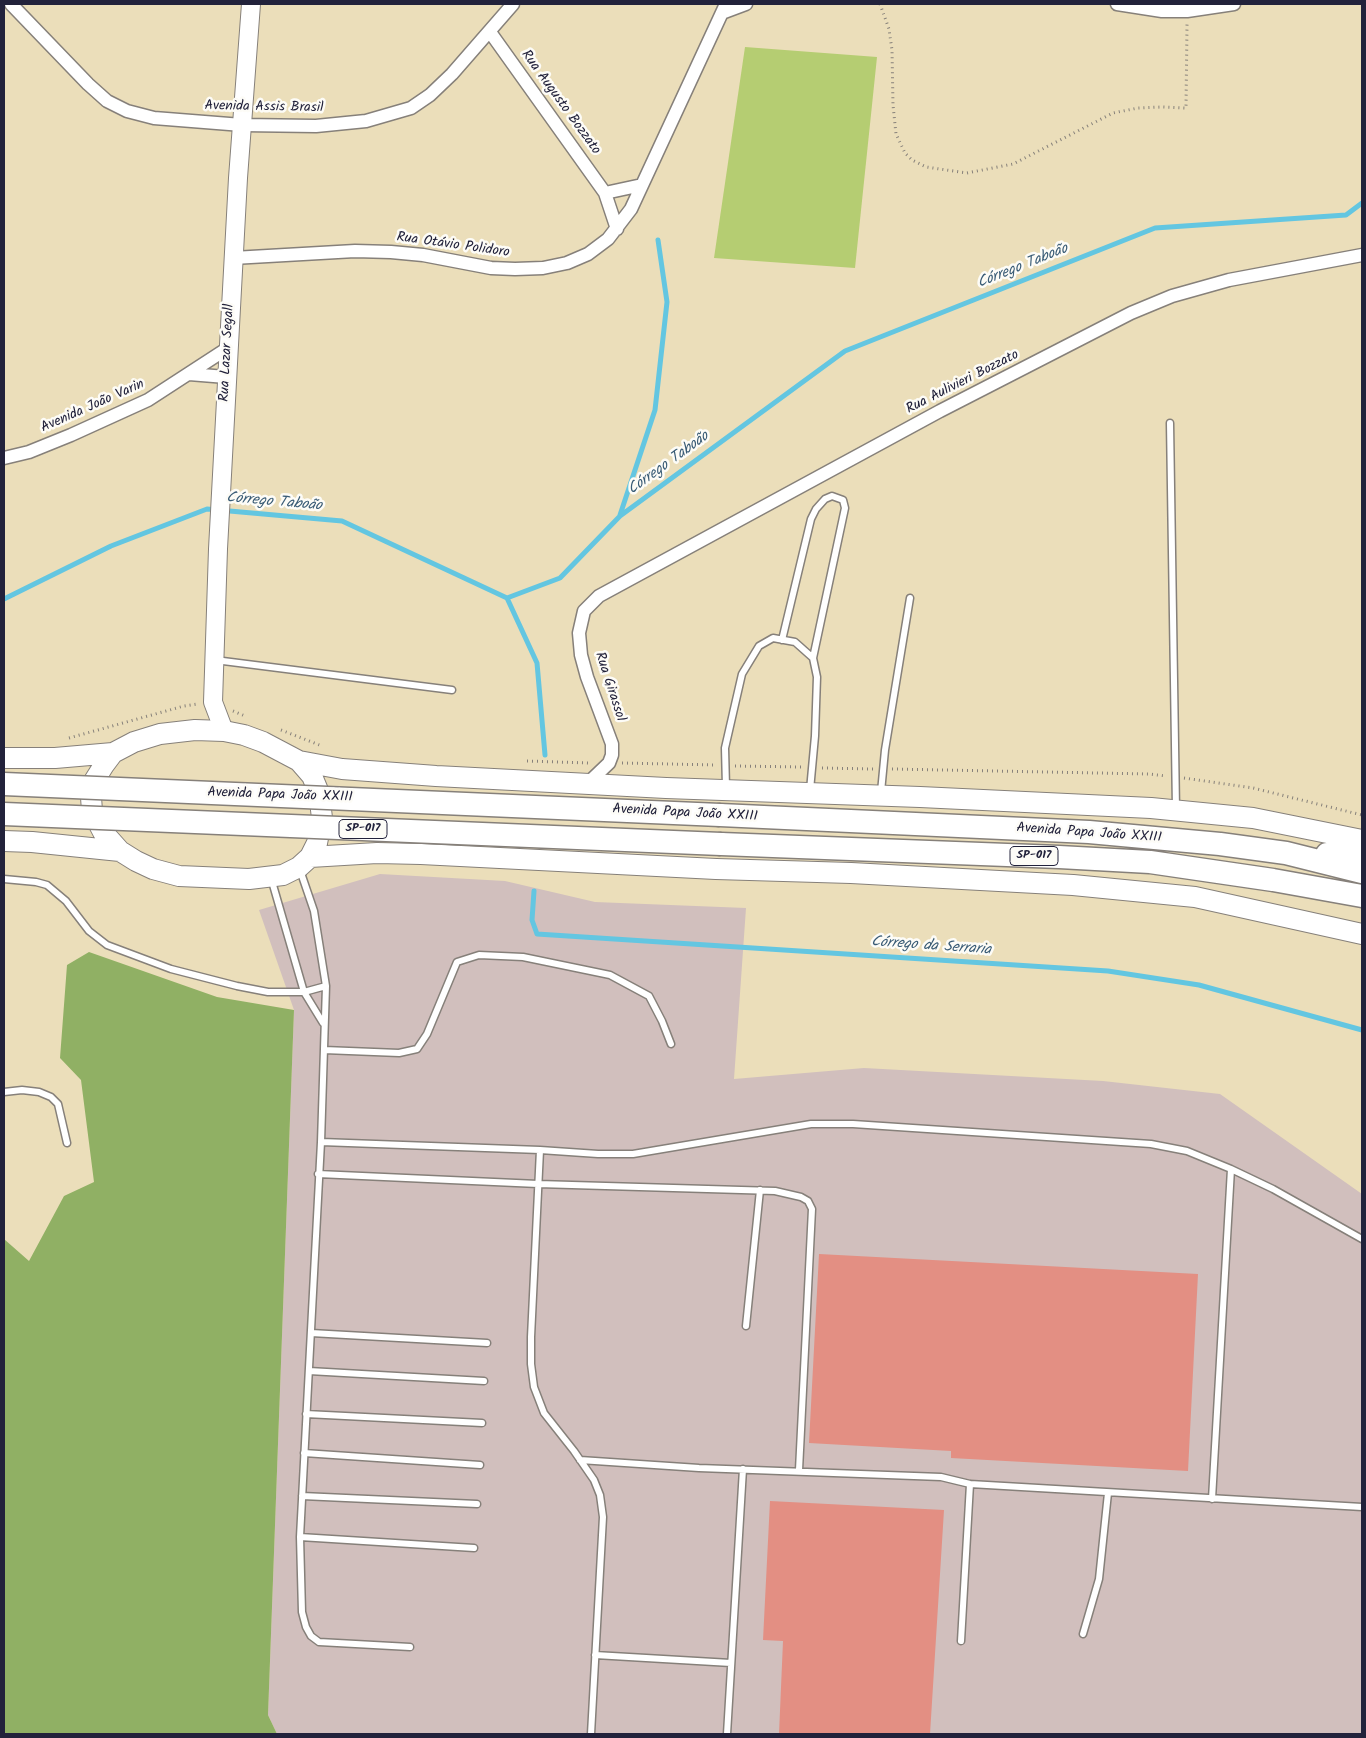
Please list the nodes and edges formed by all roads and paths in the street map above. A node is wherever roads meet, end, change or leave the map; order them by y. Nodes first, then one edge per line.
1 (11, 4) edge
2 (251, 4) edge
3 (513, 4) edge
4 (746, 4) edge
5 (880, 4) edge
6 (1116, 4) edge
7 (1234, 4) edge
8 (724, 9) edge
9 (1187, 11) junction
10 (490, 32) junction
11 (242, 125) junction
12 (642, 185) junction
13 (605, 193) junction
14 (617, 229) junction
15 (1362, 255) edge
16 (233, 258) junction
17 (228, 348) junction
18 (189, 374) junction
19 (226, 377) junction
20 (1170, 423) dead end
21 (4, 458) edge
22 (599, 596) joint
23 (910, 598) dead end
24 (782, 640) junction
25 (813, 658) junction
26 (214, 660) junction
27 (452, 690) dead end
28 (213, 702) junction
29 (246, 716) dead end
30 (278, 729) dead end
31 (195, 730) junction
32 (224, 732) junction
33 (64, 739) dead end
34 (325, 747) dead end
35 (113, 754) junction
36 (4, 758) edge
37 (299, 761) junction
38 (521, 761) dead end
39 (609, 763) junction
40 (726, 766) junction
41 (812, 768) junction
42 (883, 769) junction
43 (1176, 777) junction
44 (4, 784) edge
45 (586, 784) junction
46 (726, 791) junction
47 (810, 793) junction
48 (880, 796) junction
49 (1176, 810) junction
50 (4, 814) edge
51 (1362, 815) edge
52 (1362, 840) edge
53 (4, 841) edge
54 (120, 851) junction
55 (1286, 853) junction
56 (1362, 854) edge
57 (305, 862) junction
58 (1362, 872) edge
59 (270, 878) junction
60 (4, 879) edge
61 (1357, 896) edge
62 (1362, 934) edge
63 (326, 986) junction
64 (304, 992) junction
65 (324, 1024) junction
66 (671, 1044) dead end
67 (324, 1050) junction
68 (4, 1092) edge
69 (321, 1142) junction
70 (67, 1143) dead end
71 (540, 1150) junction
72 (1231, 1169) junction
73 (318, 1174) junction
74 (538, 1184) junction
75 (760, 1190) junction
76 (1362, 1239) edge
77 (746, 1326) dead end
78 (311, 1333) junction
79 (487, 1343) dead end
80 (309, 1371) junction
81 (484, 1381) dead end
82 (306, 1414) junction
83 (482, 1423) dead end
84 (304, 1453) junction
85 (580, 1460) junction
86 (480, 1465) dead end
87 (743, 1469) junction
88 (799, 1470) junction
89 (970, 1484) junction
90 (1108, 1493) junction
91 (302, 1496) junction
92 (1212, 1499) junction
93 (477, 1504) dead end
94 (1362, 1506) edge
95 (300, 1537) junction
96 (474, 1548) dead end
97 (1083, 1634) dead end
98 (961, 1641) dead end
99 (410, 1647) dead end
100 (595, 1655) junction
101 (731, 1662) junction
102 (590, 1734) edge
103 (727, 1734) edge

1 - 11 street, Avenida Assis Brasil
2 - 11 street, Rua Lazar Segall
3 - 10 street, Avenida Assis Brasil
4 - 8 street
5 - 9 path
6 - 9 street
7 - 9 street
8 - 12 street, Rua Otávio Polidoro
10 - 11 street, Avenida Assis Brasil
10 - 13 street, Rua Augusto Bozzato
11 - 16 street, Rua Lazar Segall
12 - 13 street
12 - 14 street, Rua Otávio Polidoro
13 - 14 street, Rua Augusto Bozzato
14 - 16 street, Rua Otávio Polidoro
15 - 22 street, Rua Aulivieri Bozzato
16 - 17 street, Rua Lazar Segall
17 - 18 street, Avenida João Varin
17 - 19 street, Rua Lazar Segall
18 - 19 street
18 - 21 street, Avenida João Varin
19 - 26 street, Rua Lazar Segall
20 - 43 lane
22 - 39 street, Rua Girassol
23 - 42 lane
24 - 25 lane
24 - 25 lane
24 - 40 lane
25 - 41 lane
26 - 27 lane
26 - 28 street, Rua Lazar Segall
28 - 29 path
28 - 31 street
28 - 32 street, Rua Lazar Segall
28 - 33 path
30 - 34 path
31 - 32 main road
31 - 35 main road
32 - 37 main road
35 - 36 main road
35 - 54 main road
37 - 45 main road, Avenida Papa João XXIII
37 - 57 main road
38 - 39 path
39 - 40 path
39 - 45 street
40 - 41 path
40 - 46 lane
41 - 42 path
41 - 47 lane
42 - 43 path
42 - 48 lane
43 - 49 lane
43 - 51 path
44 - 55 highway, Avenida Papa João XXIII / SP-017, bridge
45 - 46 main road, Avenida Papa João XXIII
46 - 47 main road, Avenida Papa João XXIII
47 - 48 main road, Avenida Papa João XXIII
48 - 49 main road, Avenida Papa João XXIII
49 - 52 main road, Avenida Papa João XXIII
50 - 61 highway, Avenida Papa João XXIII / SP-017, bridge
53 - 54 main road
54 - 59 main road
55 - 56 highway
55 - 58 highway, Avenida Papa João XXIII / SP-017
57 - 59 main road
57 - 62 main road
57 - 63 lane
59 - 64 lane
60 - 64 lane
63 - 64 lane
63 - 65 lane
64 - 65 lane
65 - 67 lane
66 - 67 lane
67 - 69 lane
68 - 70 lane
69 - 71 lane
69 - 73 lane
71 - 72 lane
71 - 74 lane
72 - 76 lane
72 - 92 lane
73 - 74 lane
73 - 78 lane
74 - 75 lane
74 - 85 lane
75 - 77 lane
75 - 88 lane
78 - 79 lane
78 - 80 lane
80 - 81 lane
80 - 82 lane
82 - 83 lane
82 - 84 lane
84 - 86 lane
84 - 91 lane
85 - 87 lane
85 - 100 lane
87 - 88 lane
87 - 101 lane
88 - 89 lane
89 - 90 lane
89 - 98 lane
90 - 92 lane
90 - 97 lane
91 - 93 lane
91 - 95 lane
92 - 94 lane
95 - 96 lane
95 - 99 lane
100 - 101 lane
100 - 102 lane
101 - 103 lane

